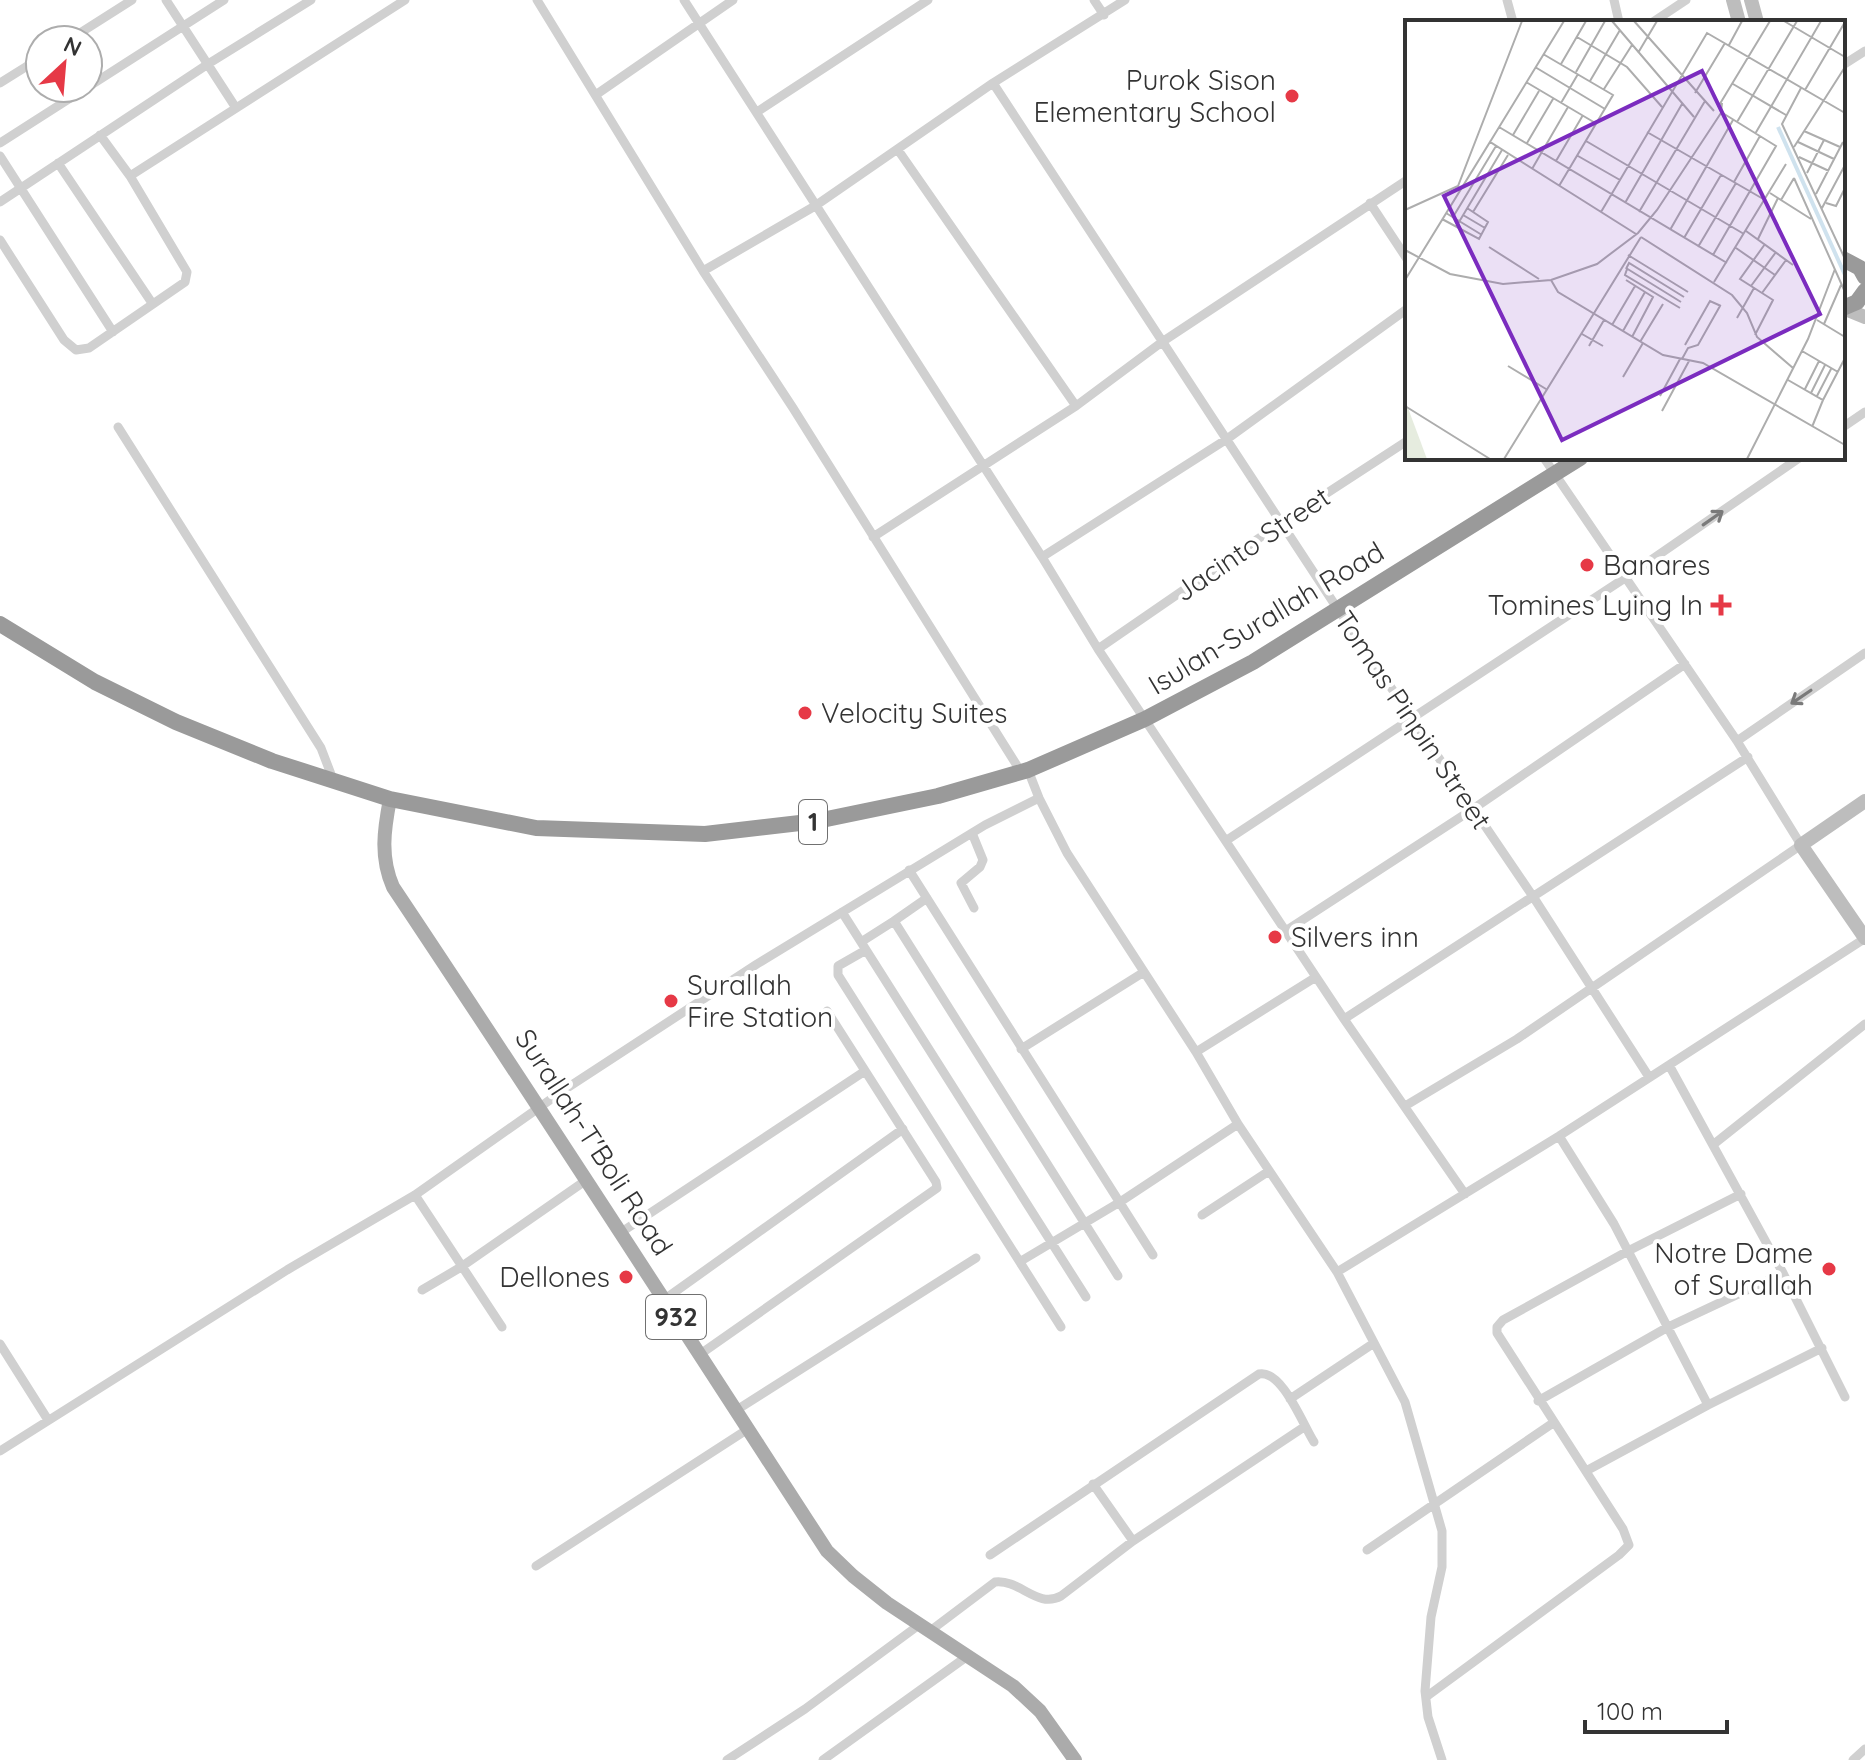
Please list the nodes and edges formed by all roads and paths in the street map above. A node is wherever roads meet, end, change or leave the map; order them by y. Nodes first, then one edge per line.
1 (132, 0) edge
2 (166, 0) edge
3 (224, 0) edge
4 (311, 0) edge
5 (405, 0) edge
6 (537, 0) edge
7 (684, 0) edge
8 (733, 0) edge
9 (928, 0) edge
10 (1094, 0) edge
11 (1125, 0) edge
12 (1507, 0) edge
13 (1614, 0) edge
14 (1686, 0) edge
15 (1733, 0) edge
16 (1751, 0) edge
17 (1104, 15) junction
18 (1512, 20) edge
19 (1619, 20) edge
20 (1656, 20) edge
21 (1738, 20) edge
22 (1756, 20) edge
23 (699, 23) junction
24 (94, 24) edge
25 (183, 27) junction
26 (1865, 51) edge
27 (208, 64) junction
28 (1845, 64) edge
29 (24, 68) edge
30 (104, 77) edge
31 (0, 83) edge
32 (993, 83) junction
33 (597, 94) junction
34 (62, 104) edge
35 (236, 108) junction
36 (757, 112) junction
37 (100, 135) junction
38 (0, 143) edge
39 (898, 150) junction
40 (0, 156) edge
41 (58, 163) junction
42 (130, 176) junction
43 (1405, 181) edge
44 (21, 187) junction
45 (0, 202) edge
46 (1370, 203) junction
47 (815, 206) junction
48 (0, 240) edge
49 (1405, 256) edge
50 (1854, 260) edge
51 (703, 271) junction
52 (1865, 277) edge
53 (1864, 294) edge
54 (152, 303) junction
55 (1845, 307) edge
56 (1845, 309) edge
57 (1405, 310) edge
58 (1865, 316) edge
59 (113, 332) junction
60 (1162, 342) junction
61 (1076, 406) junction
62 (1865, 412) edge
63 (1845, 426) edge
64 (118, 427) dead end
65 (1227, 439) junction
66 (1405, 442) edge
67 (1545, 460) edge
68 (1577, 460) edge
69 (1796, 460) edge
70 (984, 467) junction
71 (1555, 475) junction
72 (1281, 523) junction
73 (873, 537) junction
74 (1042, 557) junction
75 (1625, 578) junction
76 (1337, 608) junction
77 (0, 624) edge
78 (1098, 649) junction
79 (1865, 653) edge
80 (1685, 664) junction
81 (1413, 718) junction
82 (1145, 719) junction
83 (1737, 741) junction
84 (1748, 757) junction
85 (1024, 771) junction
86 (334, 782) junction
87 (1039, 798) junction
88 (390, 799) junction
89 (1865, 801) edge
90 (1473, 809) junction
91 (972, 833) junction
92 (1227, 840) junction
93 (1801, 845) junction
94 (909, 870) junction
95 (927, 898) junction
96 (1534, 898) junction
97 (974, 908) dead end
98 (842, 912) junction
99 (894, 921) junction
100 (1287, 930) junction
101 (1865, 939) edge
102 (864, 946) junction
103 (1144, 972) junction
104 (1316, 977) junction
105 (1592, 989) junction
106 (827, 1011) dead end
107 (1344, 1019) junction
108 (1865, 1024) edge
109 (1021, 1049) junction
110 (1196, 1052) junction
111 (1669, 1065) junction
112 (865, 1071) junction
113 (1649, 1077) junction
114 (1405, 1106) junction
115 (541, 1107) junction
116 (1238, 1124) junction
117 (903, 1129) junction
118 (1559, 1136) junction
119 (1714, 1144) junction
120 (1269, 1171) junction
121 (585, 1181) junction
122 (1465, 1194) junction
123 (1741, 1194) junction
124 (415, 1195) junction
125 (1120, 1202) junction
126 (1202, 1215) dead end
127 (1086, 1224) junction
128 (620, 1233) junction
129 (1054, 1243) junction
130 (1628, 1251) junction
131 (1153, 1255) dead end
132 (976, 1258) dead end
133 (1021, 1261) junction
134 (461, 1267) junction
135 (1337, 1272) junction
136 (1783, 1273) junction
137 (1118, 1276) dead end
138 (422, 1290) dead end
139 (1086, 1297) dead end
140 (665, 1299) junction
141 (502, 1327) dead end
142 (1061, 1327) dead end
143 (1668, 1327) junction
144 (1374, 1343) junction
145 (0, 1344) edge
146 (1822, 1348) junction
147 (699, 1355) junction
148 (1845, 1397) dead end
149 (1290, 1399) junction
150 (1538, 1401) junction
151 (1708, 1405) junction
152 (735, 1411) junction
153 (48, 1420) junction
154 (1553, 1423) junction
155 (1304, 1427) junction
156 (748, 1429) junction
157 (1314, 1442) dead end
158 (0, 1451) edge
159 (1586, 1471) junction
160 (1093, 1484) junction
161 (1435, 1504) junction
162 (1133, 1541) junction
163 (1367, 1550) dead end
164 (990, 1555) dead end
165 (536, 1566) dead end
166 (925, 1628) junction
167 (969, 1655) junction
168 (1426, 1697) junction
169 (1865, 1749) edge
170 (727, 1760) edge
171 (823, 1760) edge
172 (1075, 1760) edge
173 (1442, 1760) edge
174 (1853, 1760) edge

1 - 24 street
2 - 25 street
3 - 25 street
4 - 27 street
5 - 35 street
6 - 33 street
7 - 23 street
8 - 23 street
9 - 36 street
10 - 17 street
11 - 17 street
12 - 18 street
13 - 19 street
14 - 20 street
15 - 21 street
16 - 22 street
17 - 32 street
23 - 33 street
23 - 36 street
25 - 27 street
25 - 30 street
26 - 28 street
27 - 35 street
27 - 37 street
29 - 31 street
32 - 39 street
32 - 60 street, Tomas Pinpin Street
33 - 51 street
34 - 38 street
35 - 42 street
36 - 47 street
37 - 41 street
37 - 42 street
39 - 47 street
39 - 61 street
40 - 44 street
41 - 44 street
41 - 54 street
42 - 54 street
43 - 46 street
44 - 45 street
44 - 59 street
46 - 49 street
46 - 60 street
47 - 51 street
47 - 70 street
48 - 59 street
50 - 52 highway
51 - 73 street
53 - 55 highway
53 - 58 street
54 - 59 street
56 - 58 street
57 - 65 street
60 - 61 street
60 - 65 street, Tomas Pinpin Street
61 - 70 street
62 - 63 street
64 - 86 street
65 - 72 street, Tomas Pinpin Street
65 - 74 street
66 - 72 street, Jacinto Street
67 - 71 street
68 - 71 highway, Isulan-Surallah Road / 1
75 -> 69 street
70 - 73 street
70 - 74 street
71 - 75 street
71 - 76 highway, Isulan-Surallah Road / 1
72 - 76 street, Tomas Pinpin Street
72 - 78 street, Jacinto Street
73 - 85 street
74 - 78 street
75 - 80 street
75 - 81 street
76 - 81 street, Tomas Pinpin Street
76 - 82 highway, Isulan-Surallah Road / 1
77 - 86 highway, Isulan-Surallah Road / 1
78 - 82 street
79 -> 83 street
80 - 83 street
80 - 90 street
81 - 90 street, Tomas Pinpin Street
81 - 92 street
82 - 85 highway, Isulan-Surallah Road / 1
82 - 92 street
83 - 84 street
84 - 93 street
84 - 96 street
85 - 87 street
85 - 88 highway, Isulan-Surallah Road / 1
86 - 88 highway, Isulan-Surallah Road / 1
87 - 91 street
87 - 103 street
88 - 115 main road, Surallah-T'Boli Road / 932
89 - 93 street
90 - 96 street, Tomas Pinpin Street
90 - 100 street
91 - 94 street
91 - 97 street
92 - 100 street
93 - 101 street
93 - 105 street
94 - 95 street
94 - 98 street
95 - 99 street
95 - 109 street
96 - 105 street, Tomas Pinpin Street
96 - 107 street
98 - 102 street
98 - 115 street
99 - 102 street
99 - 127 street
100 - 104 street
101 - 111 street
102 - 129 street
102 - 133 street
103 - 109 street
103 - 110 street
104 - 107 street
104 - 110 street
105 - 113 street, Tomas Pinpin Street
105 - 114 street
106 - 112 street
107 - 114 street
108 - 119 street
109 - 125 street
110 - 116 street
111 - 113 street
111 - 119 street
112 - 117 street
112 - 128 street
113 - 118 street
114 - 122 street
115 - 121 main road, Surallah-T'Boli Road / 932
115 - 124 street
116 - 120 street
116 - 125 street
117 - 140 street
117 - 147 street
118 - 122 street
118 - 130 street
119 - 123 street
120 - 126 street
120 - 135 street
121 - 128 main road, Surallah-T'Boli Road / 932
121 - 134 street
122 - 135 street
123 - 130 street
123 - 136 street
124 - 134 street
124 - 153 street
125 - 127 street
125 - 131 street
127 - 129 street
127 - 137 street
128 - 140 main road, Surallah-T'Boli Road / 932
129 - 133 street
129 - 139 street
130 - 143 street
130 - 150 street
132 - 152 street
133 - 142 street
134 - 138 street
134 - 141 street
135 - 144 street
136 - 143 street
136 - 146 street
140 - 147 main road, Surallah-T'Boli Road / 932
143 - 150 street
143 - 151 street
144 - 149 street
144 - 161 street
145 - 153 street
146 - 148 street
146 - 151 street
147 - 152 main road, Surallah-T'Boli Road / 932
149 - 155 street
149 - 160 street
150 - 154 street
151 - 159 street
152 - 156 main road, Surallah-T'Boli Road / 932
153 - 158 street
154 - 159 street
154 - 161 street
155 - 157 street
155 - 162 street
156 - 165 street
156 - 166 main road, Surallah-T'Boli Road / 932
159 - 168 street
160 - 162 street
160 - 164 street
161 - 163 street
161 - 168 street
162 - 166 street
166 - 167 main road, Surallah-T'Boli Road / 932
166 - 170 street
167 - 171 street
167 - 172 main road, Surallah-T'Boli Road / 932
168 - 173 street
169 - 174 street

